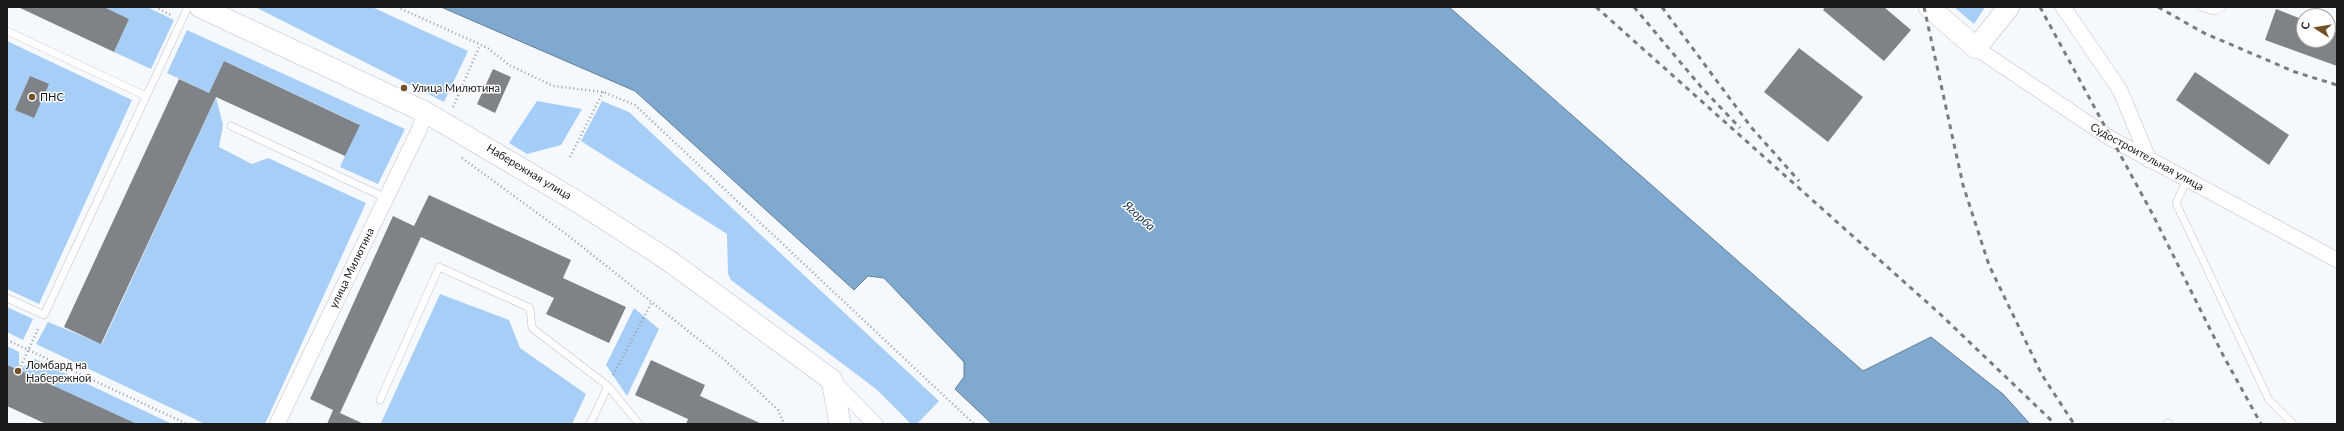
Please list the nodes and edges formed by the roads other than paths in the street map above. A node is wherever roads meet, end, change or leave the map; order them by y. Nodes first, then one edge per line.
1 (188, 7) edge
2 (200, 7) edge
3 (1929, 7) edge
4 (2009, 7) edge
5 (2063, 7) edge
6 (2201, 7) edge
7 (2222, 7) edge
8 (7, 31) edge
9 (1976, 48) junction
10 (146, 96) junction
11 (425, 112) junction
12 (231, 126) dead end
13 (2149, 160) junction
14 (2187, 180) junction
15 (386, 198) junction
16 (2337, 260) edge
17 (7, 298) edge
18 (832, 380) junction
19 (608, 386) junction
20 (380, 400) dead end
21 (277, 424) edge
22 (590, 424) edge
23 (639, 424) edge
24 (840, 424) edge
25 (875, 424) edge
26 (2293, 424) edge

1 - 10 lane
2 - 11 main road, Набережная улица
3 - 9 main road, Судостроительная улица
4 - 9 main road
5 - 13 street
6 - 7 lane
8 - 10 lane
9 - 13 street, Судостроительная улица
10 - 17 lane
11 - 15 street, улица Милютина
11 - 18 main road, Набережная улица
12 - 15 lane
13 - 14 street, Судостроительная улица
14 - 16 street, Судостроительная улица
14 - 26 lane
15 - 21 street, улица Милютина
18 - 24 main road
18 - 25 street
19 - 20 lane
19 - 22 lane
19 - 23 lane

